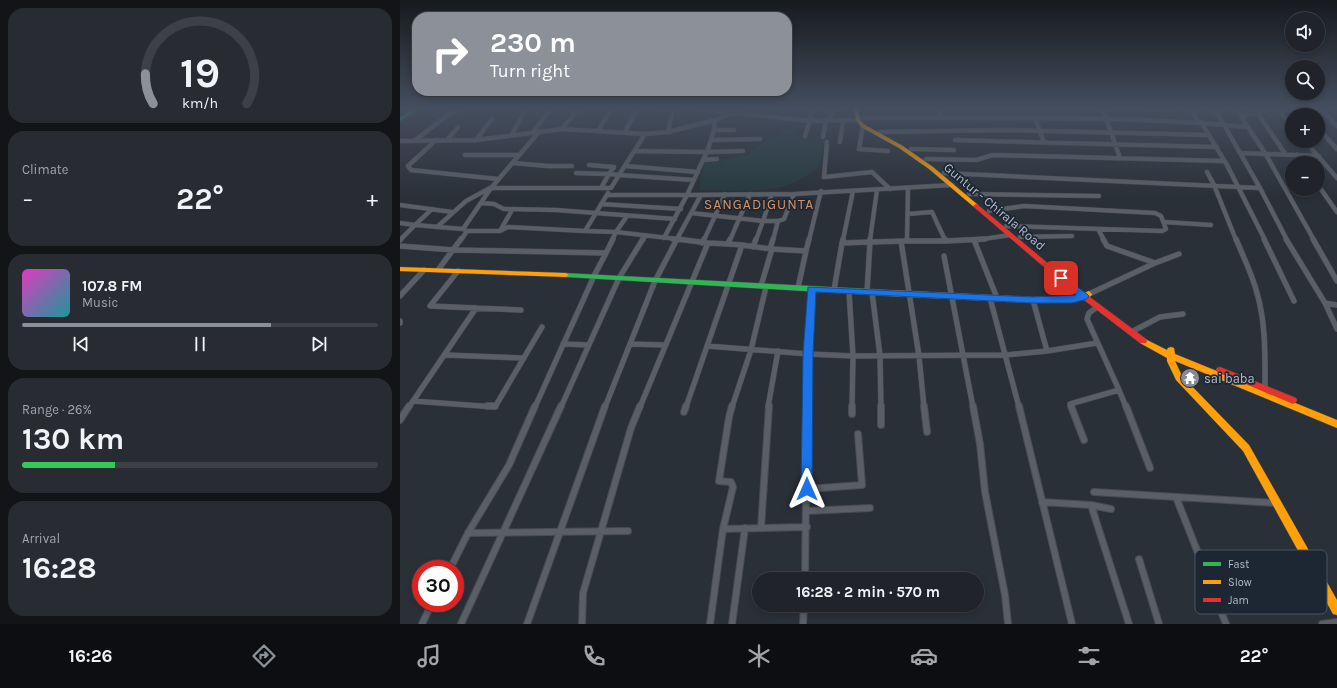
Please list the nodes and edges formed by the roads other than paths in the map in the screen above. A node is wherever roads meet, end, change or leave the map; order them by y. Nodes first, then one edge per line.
1 (418, 138) edge
2 (487, 138) edge
3 (534, 138) edge
4 (642, 138) edge
5 (840, 138) edge
6 (859, 138) edge
7 (887, 138) edge
8 (891, 138) edge
9 (1042, 138) edge
10 (1114, 138) edge
11 (1211, 138) edge
12 (1232, 138) edge
13 (1254, 138) edge
14 (1275, 138) edge
15 (1328, 138) edge
16 (760, 139) dead end
17 (436, 140) junction
18 (447, 140) joint
19 (476, 140) joint
20 (711, 140) joint
21 (955, 140) dead end
22 (400, 141) edge
23 (414, 141) junction
24 (827, 142) dead end
25 (840, 142) dead end
26 (1044, 142) junction
27 (1116, 144) junction
28 (1335, 146) edge
29 (1217, 147) junction
30 (1312, 148) edge
31 (911, 149) junction
32 (1337, 149) edge
33 (954, 150) dead end
34 (634, 151) junction
35 (743, 151) dead end
36 (888, 151) dead end
37 (707, 152) junction
38 (1241, 153) junction
39 (1265, 154) junction
40 (1286, 154) junction
41 (465, 155) dead end
42 (1297, 155) joint
43 (519, 156) junction
44 (1319, 156) joint
45 (1120, 158) junction
46 (926, 159) junction
47 (703, 160) junction
48 (717, 160) dead end
49 (1225, 161) junction
50 (513, 163) junction
51 (1325, 163) edge
52 (589, 165) dead end
53 (572, 166) dead end
54 (625, 166) junction
55 (698, 172) junction
56 (1207, 172) dead end
57 (576, 173) dead end
58 (944, 173) junction
59 (609, 174) junction
60 (619, 175) junction
61 (1337, 178) edge
62 (498, 179) junction
63 (694, 180) junction
64 (952, 185) junction
65 (1214, 185) junction
66 (1238, 186) junction
67 (491, 188) junction
68 (601, 188) junction
69 (611, 188) junction
70 (908, 188) junction
71 (1260, 188) junction
72 (890, 189) junction
73 (853, 190) junction
74 (877, 190) junction
75 (821, 191) junction
76 (725, 194) junction
77 (750, 194) junction
78 (772, 194) junction
79 (794, 194) junction
80 (969, 194) junction
81 (607, 195) junction
82 (687, 195) junction
83 (701, 195) junction
84 (1325, 195) edge
85 (1099, 196) dead end
86 (481, 203) junction
87 (601, 204) junction
88 (400, 205) edge
89 (432, 209) junction
90 (680, 209) junction
91 (512, 210) junction
92 (989, 211) junction
93 (452, 212) junction
94 (1337, 212) edge
95 (596, 213) junction
96 (691, 213) junction
97 (908, 214) junction
98 (627, 216) junction
99 (714, 216) junction
100 (740, 218) junction
101 (675, 219) junction
102 (763, 221) junction
103 (778, 221) junction
104 (1164, 222) junction
105 (400, 223) edge
106 (415, 225) junction
107 (1211, 225) dead end
108 (1006, 226) junction
109 (436, 227) junction
110 (1098, 228) junction
111 (465, 230) junction
112 (500, 231) junction
113 (585, 231) junction
114 (616, 232) junction
115 (1010, 235) junction
116 (645, 236) junction
117 (1072, 236) dead end
118 (1020, 237) junction
119 (664, 238) junction
120 (676, 239) junction
121 (400, 240) edge
122 (974, 240) junction
123 (901, 241) junction
124 (907, 241) junction
125 (946, 241) junction
126 (870, 242) junction
127 (702, 243) junction
128 (708, 243) junction
129 (842, 243) junction
130 (728, 244) junction
131 (742, 245) junction
132 (400, 246) edge
133 (753, 246) junction
134 (771, 249) junction
135 (454, 250) junction
136 (806, 251) junction
137 (606, 253) junction
138 (1179, 254) dead end
139 (944, 256) dead end
140 (1155, 263) junction
141 (400, 269) edge
142 (424, 270) junction
143 (438, 270) junction
144 (458, 271) junction
145 (594, 276) junction
146 (619, 278) junction
147 (655, 281) junction
148 (1337, 281) edge
149 (691, 283) junction
150 (728, 285) junction
151 (763, 287) junction
152 (798, 288) junction
153 (811, 289) junction
154 (834, 290) junction
155 (849, 291) junction
156 (870, 292) junction
157 (910, 294) junction
158 (1086, 295) junction
159 (400, 296) edge
160 (951, 296) junction
161 (993, 298) junction
162 (1033, 300) junction
163 (1294, 301) dead end
164 (1325, 303) junction
165 (1337, 305) edge
166 (1097, 307) junction
167 (476, 308) junction
168 (521, 310) dead end
169 (1183, 314) dead end
170 (542, 327) dead end
171 (1135, 330) junction
172 (1337, 330) edge
173 (1097, 343) junction
174 (563, 344) junction
175 (589, 344) junction
176 (630, 344) junction
177 (665, 345) junction
178 (707, 346) junction
179 (751, 350) junction
180 (778, 351) junction
181 (1047, 351) junction
182 (1170, 352) junction
183 (808, 354) junction
184 (445, 355) junction
185 (962, 355) junction
186 (1006, 355) junction
187 (853, 356) junction
188 (880, 356) junction
189 (919, 356) junction
190 (524, 358) junction
191 (1265, 388) junction
192 (1119, 390) junction
193 (413, 401) junction
194 (684, 412) dead end
195 (852, 414) dead end
196 (1337, 418) edge
197 (400, 420) edge
198 (1337, 424) edge
199 (881, 425) dead end
200 (927, 432) dead end
201 (858, 434) dead end
202 (1084, 440) dead end
203 (1150, 468) dead end
204 (807, 489) junction
205 (1094, 492) dead end
206 (1176, 497) junction
207 (1042, 502) junction
208 (1278, 503) junction
209 (1091, 505) junction
210 (870, 508) dead end
211 (1111, 509) dead end
212 (806, 512) junction
213 (806, 527) junction
214 (745, 528) junction
215 (761, 528) junction
216 (723, 529) junction
217 (628, 531) dead end
218 (601, 532) junction
219 (468, 533) junction
220 (560, 533) junction
221 (503, 534) junction
222 (1197, 550) edge
223 (1304, 550) edge
224 (1138, 558) dead end
225 (454, 560) edge
226 (805, 572) edge
227 (1327, 592) edge
228 (1337, 610) edge
229 (428, 612) edge
230 (804, 612) edge
231 (1222, 614) edge
232 (1337, 622) edge
233 (422, 624) edge
234 (461, 624) edge
235 (527, 624) edge
236 (582, 624) edge
237 (710, 624) edge
238 (732, 624) edge
239 (803, 624) edge
240 (1008, 624) edge
241 (1072, 624) edge
242 (1129, 624) edge
243 (1159, 624) edge
244 (1226, 624) edge
245 (1322, 624) edge

1 - 23 street
2 - 19 street
3 - 43 street
4 - 34 street
5 - 25 street
6 - 36 street
7 - 64 main road, Guntur - Chirala Road
8 - 31 main road, Guntur - Chirala Road
9 - 26 street
10 - 27 street
11 - 29 street
12 - 38 street
13 - 39 street
14 - 40 street
15 - 28 street
16 - 20 street
17 - 18 street
17 - 23 street
17 - 62 street
18 - 19 street
20 - 37 street
21 - 26 street
22 - 23 street
24 - 72 street
26 - 27 street
27 - 29 street
27 - 45 street
28 - 32 street
29 - 49 street
30 - 44 street
31 - 33 street
31 - 46 main road, Guntur - Chirala Road
34 - 37 street
34 - 54 street
35 - 37 street
37 - 47 street
38 - 39 street
38 - 71 street
39 - 40 street
39 - 148 street
40 - 42 street
41 - 43 street
42 - 44 street
43 - 50 street
45 - 46 street
45 - 49 street
46 - 58 main road, Guntur - Chirala Road
47 - 48 street
47 - 55 street
49 - 66 street
50 - 53 street
50 - 62 street
51 - 61 street
52 - 59 street
54 - 55 street
54 - 60 street
55 - 63 street
56 - 65 street
57 - 59 street
58 - 65 street
58 - 80 main road, Guntur - Chirala Road
59 - 60 street
59 - 68 street
60 - 63 street
60 - 69 street
62 - 67 street
63 - 82 street
64 - 70 street
64 - 115 main road, Guntur - Chirala Road
65 - 66 street
65 - 191 street
66 - 71 street
66 - 163 street
67 - 68 street
67 - 86 street
67 - 93 street
68 - 69 street
69 - 81 street
70 - 72 street
70 - 97 street
71 - 164 street
72 - 74 street
73 - 74 street
73 - 75 street
73 - 129 street
74 - 126 street
75 - 79 street
75 - 136 street
76 - 77 street
76 - 83 street
76 - 99 street
77 - 78 street
77 - 100 street
78 - 79 street
78 - 102 street
79 - 103 street
80 - 85 street
80 - 92 main road, Guntur - Chirala Road
81 - 82 street
81 - 87 street
82 - 83 street
82 - 90 street
83 - 96 street
84 - 94 street
86 - 91 street
86 - 111 street
87 - 90 street
87 - 95 street
88 - 89 street
89 - 93 street
89 - 106 street
90 - 101 street
91 - 95 street
91 - 112 street
92 - 104 street
92 - 108 main road, Guntur - Chirala Road
93 - 109 street
95 - 98 street
95 - 113 street
96 - 99 street
96 - 120 street
97 - 124 street
97 - 125 street
98 - 101 street
98 - 114 street
99 - 100 street
99 - 127 street
100 - 102 street
100 - 130 street
101 - 119 street
102 - 103 street
102 - 133 street
103 - 134 street
104 - 107 street
104 - 110 street
105 - 106 street
106 - 109 street
106 - 121 street
108 - 110 street
108 - 118 main road, Guntur - Chirala Road
109 - 111 street
110 - 140 street
111 - 112 street
111 - 135 street
112 - 113 street
113 - 114 street
114 - 116 street
114 - 137 street
115 - 122 street
115 - 158 main road, Guntur - Chirala Road
116 - 119 street
116 - 146 street
117 - 118 street
118 - 158 main road, Guntur - Chirala Road
119 - 120 street
120 - 127 street
120 - 147 street
122 - 125 street
122 - 161 street
123 - 124 street
123 - 126 street
123 - 157 street
124 - 125 street
126 - 129 street
126 - 156 street
127 - 128 street
128 - 130 street
128 - 149 street
129 - 154 street
130 - 131 street
131 - 133 street
131 - 150 street
132 - 135 street
133 - 134 street
134 - 136 street
134 - 151 street
135 - 137 street
135 - 143 street
136 - 152 street
137 - 145 street
138 - 140 street
139 - 160 street
140 - 158 street
141 - 142 main road
142 - 143 main road
142 - 159 street
143 - 144 main road
144 - 145 main road
144 - 167 street
145 - 146 main road
145 - 174 street
146 - 147 main road
146 - 175 street
147 - 149 main road
147 - 176 street
149 - 150 main road
149 - 177 street
150 - 151 main road
150 - 178 street
151 - 152 main road
151 - 179 street
152 - 153 main road
153 - 154 main road
153 - 183 street
154 - 155 main road
155 - 156 main road
155 - 187 street
156 - 157 main road
156 - 188 street
157 - 160 main road
157 - 189 street
158 - 162 main road
158 - 166 main road, Guntur - Chirala Road
158 - 171 main road, Guntur - Chirala Road
160 - 161 main road
160 - 185 street
161 - 162 main road
161 - 186 street
162 - 181 street
164 - 165 street
164 - 172 street
166 - 173 street
166 - 182 main road, Guntur - Chirala Road
167 - 168 street
167 - 184 street
169 - 171 street
170 - 190 street
171 - 182 main road, Guntur - Chirala Road
173 - 181 street
173 - 192 street
174 - 175 street
174 - 219 street
175 - 221 street
176 - 177 street
176 - 220 street
177 - 218 street
178 - 179 street
178 - 194 street
179 - 180 street
179 - 216 street
180 - 183 street
180 - 215 street
181 - 186 street
182 - 191 main road, Guntur - Chirala Road
182 - 198 main road, Guntur - Chirala Road
182 - 208 main road
183 - 187 street
183 - 204 street
184 - 190 street
184 - 193 street
185 - 186 street
185 - 189 street
185 - 240 street
186 - 207 street
187 - 188 street
187 - 195 street
188 - 189 street
188 - 199 street
189 - 200 street
190 - 193 street
191 - 196 main road, Guntur - Chirala Road
192 - 202 street
192 - 203 street
193 - 197 street
201 - 204 street
204 - 212 street
205 - 206 street
206 - 208 street
206 - 222 street
207 - 209 street
207 - 241 street
208 - 223 main road
209 - 211 street
209 - 242 street
210 - 212 street
212 - 213 street
213 - 215 street
213 - 226 street
214 - 215 street
214 - 216 street
214 - 238 street
216 - 237 street
217 - 218 street
218 - 220 street
218 - 236 street
219 - 221 street
219 - 225 street
220 - 221 street
220 - 235 street
221 - 234 street
224 - 243 street
227 - 228 main road
229 - 233 street
230 - 239 street
231 - 244 street
232 - 245 street

